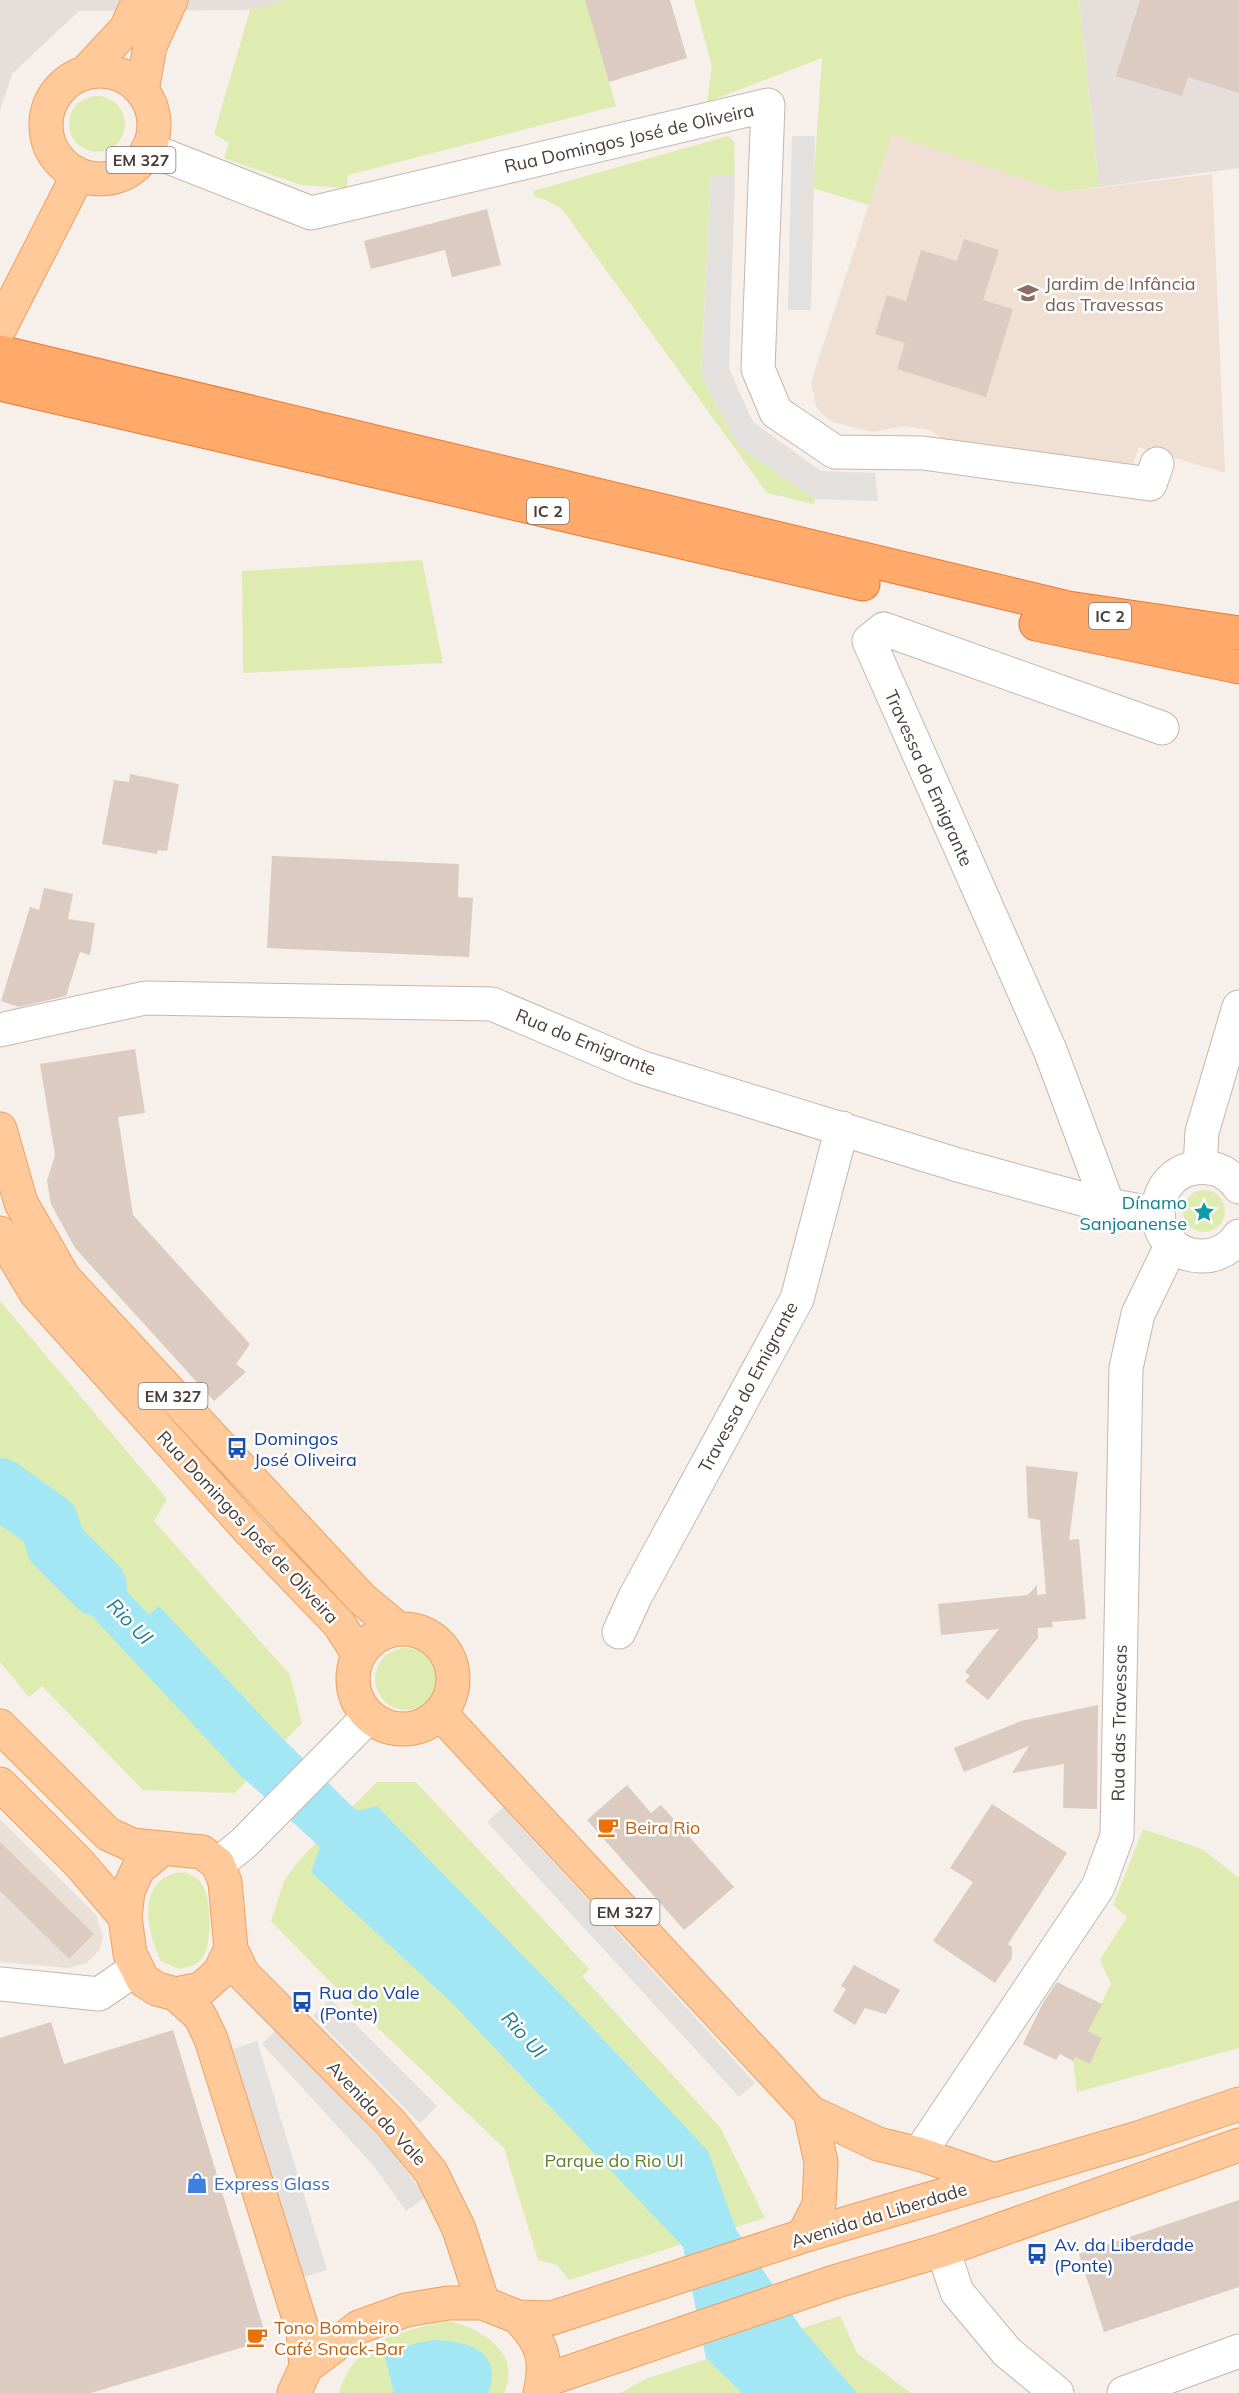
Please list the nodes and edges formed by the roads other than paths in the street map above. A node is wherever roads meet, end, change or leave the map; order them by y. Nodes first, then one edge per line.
1 (139, 0) edge
2 (171, 0) edge
3 (85, 73) junction
4 (142, 91) junction
5 (148, 149) junction
6 (78, 175) junction
7 (0, 328) edge
8 (8, 370) edge
9 (1157, 464) dead end
10 (1239, 633) edge
11 (1239, 668) edge
12 (1162, 728) dead end
13 (1239, 1007) edge
14 (0, 1030) edge
15 (842, 1128) junction
16 (0, 1129) edge
17 (1200, 1167) junction
18 (1239, 1187) edge
19 (1108, 1205) junction
20 (1157, 1215) junction
21 (0, 1233) edge
22 (1239, 1236) edge
23 (1172, 1244) junction
24 (398, 1629) junction
25 (620, 1632) dead end
26 (359, 1655) junction
27 (440, 1713) junction
28 (369, 1716) junction
29 (0, 1726) edge
30 (0, 1784) edge
31 (161, 1850) junction
32 (218, 1864) junction
33 (125, 1917) junction
34 (231, 1948) junction
35 (137, 1968) junction
36 (0, 1984) edge
37 (176, 1994) junction
38 (1239, 2104) edge
39 (810, 2112) junction
40 (1239, 2145) edge
41 (919, 2154) junction
42 (995, 2180) junction
43 (803, 2236) junction
44 (943, 2250) junction
45 (483, 2303) junction
46 (518, 2317) junction
47 (1239, 2351) edge
48 (300, 2380) edge
49 (542, 2387) edge
50 (1057, 2393) edge
51 (1124, 2393) edge

1 - 3 main road
2 - 4 main road
3 - 4 main road
3 - 6 main road
4 - 5 main road, EM 327
5 - 6 main road, EM 327
5 - 9 street, Rua Domingos José de Oliveira
6 - 7 main road
8 - 10 highway, IC 2
8 - 11 highway, IC 2
12 - 19 street, Travessa do Emigrante
13 - 17 street
14 - 15 street, Rua do Emigrante
15 - 19 street, Rua do Emigrante
15 - 25 street, Travessa do Emigrante
16 - 24 main road, Rua Domingos José de Oliveira / EM 327
17 - 18 street
17 - 20 street
19 - 20 street, Rua do Emigrante
20 - 23 street
21 - 26 main road, Rua Domingos José de Oliveira / EM 327
22 - 23 street
23 - 41 street, Rua das Travessas
24 - 26 main road
24 - 27 main road, Rua Domingos José de Oliveira / EM 327
26 - 28 main road
27 - 28 main road
27 - 39 main road, EM 327
28 - 32 street
29 - 31 main road
30 - 33 main road
31 - 32 main road
31 - 33 main road
32 - 34 main road, Avenida do Vale
33 - 35 main road
34 - 37 main road
34 - 45 main road, Avenida do Vale
35 - 36 street
35 - 37 main road
37 - 48 main road
38 - 42 main road, Avenida da Liberdade
39 - 41 main road, EM 327
39 - 43 main road
40 - 44 main road, Avenida da Liberdade
41 - 42 main road
42 - 43 main road, Avenida da Liberdade
43 - 46 main road, Avenida da Liberdade
44 - 49 main road, Avenida da Liberdade
44 - 50 street
45 - 46 main road, Avenida da Liberdade
45 - 48 main road, Avenida da Liberdade
46 - 49 main road, Avenida da Liberdade
47 - 51 street

